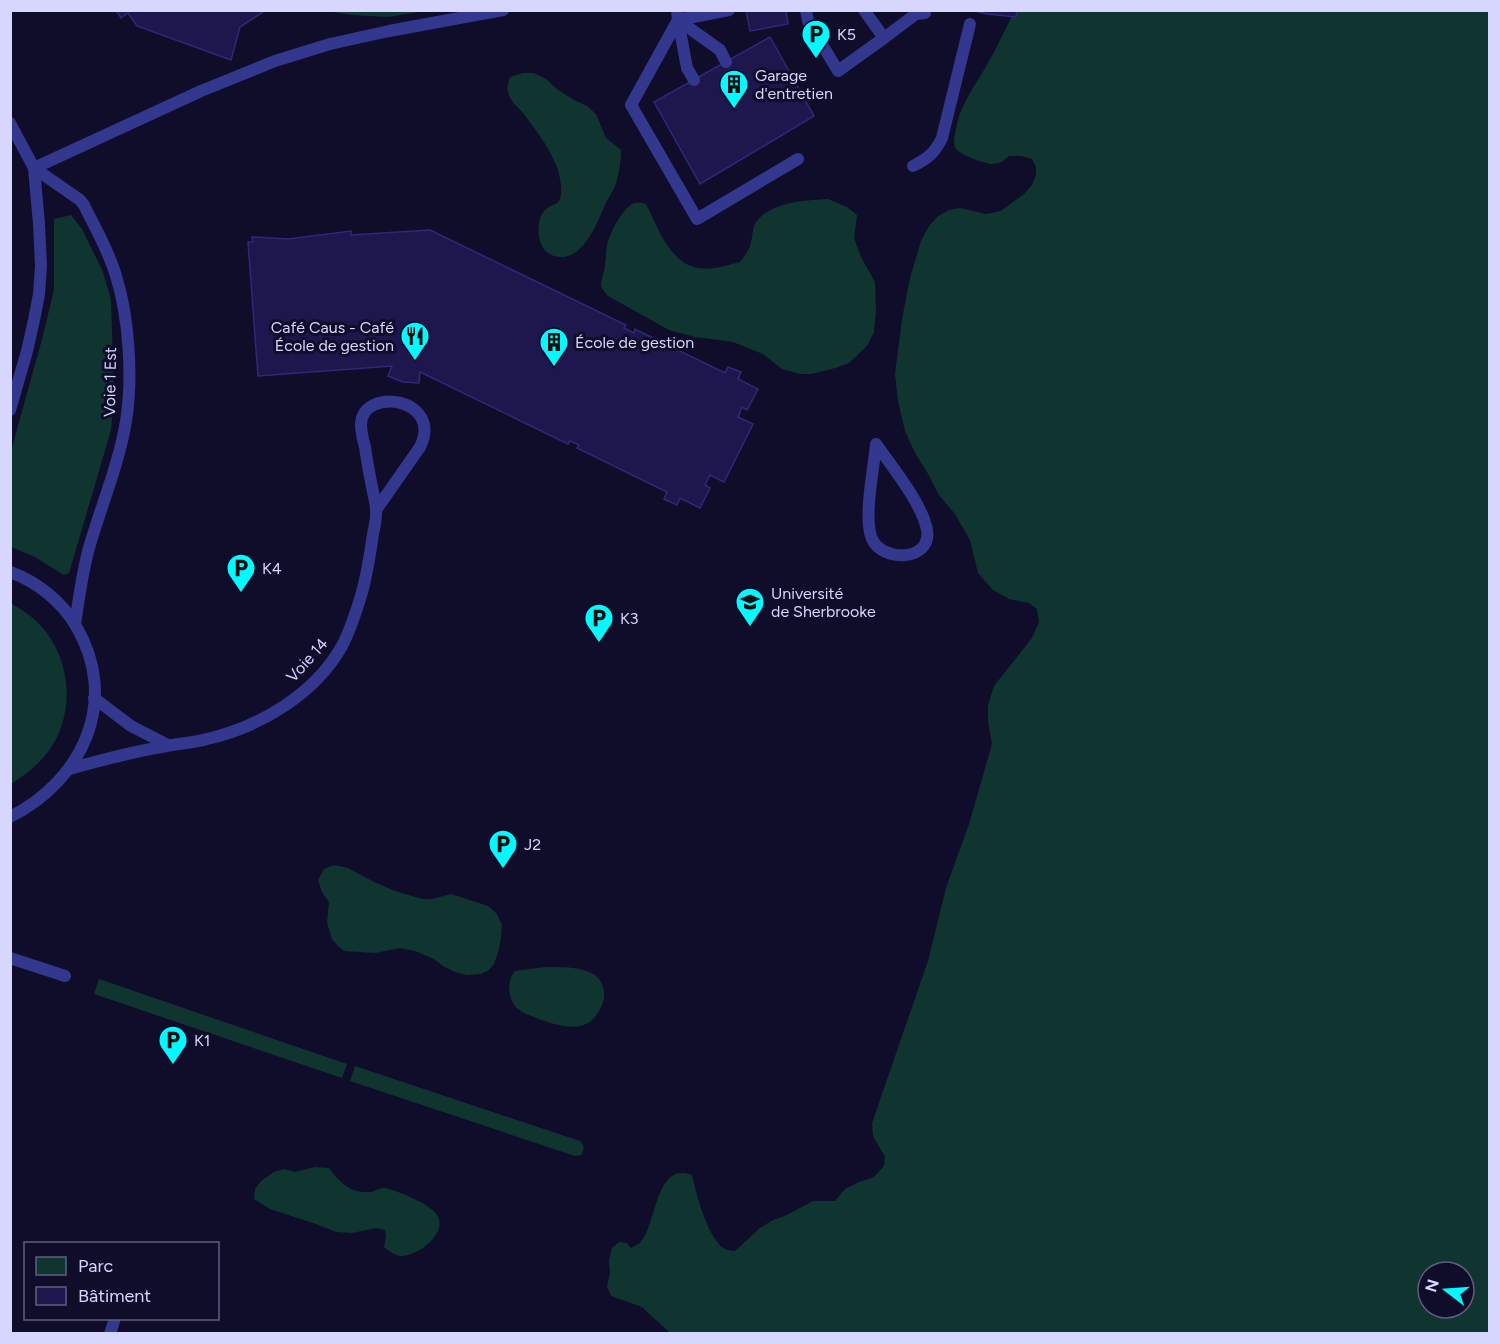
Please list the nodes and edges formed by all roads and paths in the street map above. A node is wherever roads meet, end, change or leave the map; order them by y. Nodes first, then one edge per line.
1 (503, 10) edge
2 (729, 10) edge
3 (806, 10) edge
4 (864, 10) edge
5 (924, 10) edge
6 (678, 15) edge
7 (970, 24) dead end
8 (884, 38) junction
9 (726, 62) dead end
10 (694, 80) dead end
11 (10, 123) edge
12 (798, 159) dead end
13 (913, 166) dead end
14 (34, 168) junction
15 (10, 410) edge
16 (876, 444) joint
17 (376, 510) junction
18 (10, 572) edge
19 (75, 624) junction
20 (94, 698) junction
21 (168, 746) junction
22 (69, 769) junction
23 (10, 818) edge
24 (10, 958) edge
25 (65, 976) dead end

1 - 14 lane
2 - 6 lane
3 - 8 lane
4 - 8 lane
5 - 8 lane
6 - 9 lane
6 - 10 lane
6 - 12 lane
7 - 13 lane
11 - 14 lane
14 - 15 lane
14 - 19 lane, Voie 1 Est
16 - 16 lane
17 - 17 lane, Voie 14
17 - 21 lane, Voie 14
18 - 19 lane
19 - 20 lane
20 - 21 lane
20 - 22 lane
21 - 22 lane, Voie 14
22 - 23 lane
24 - 25 lane

